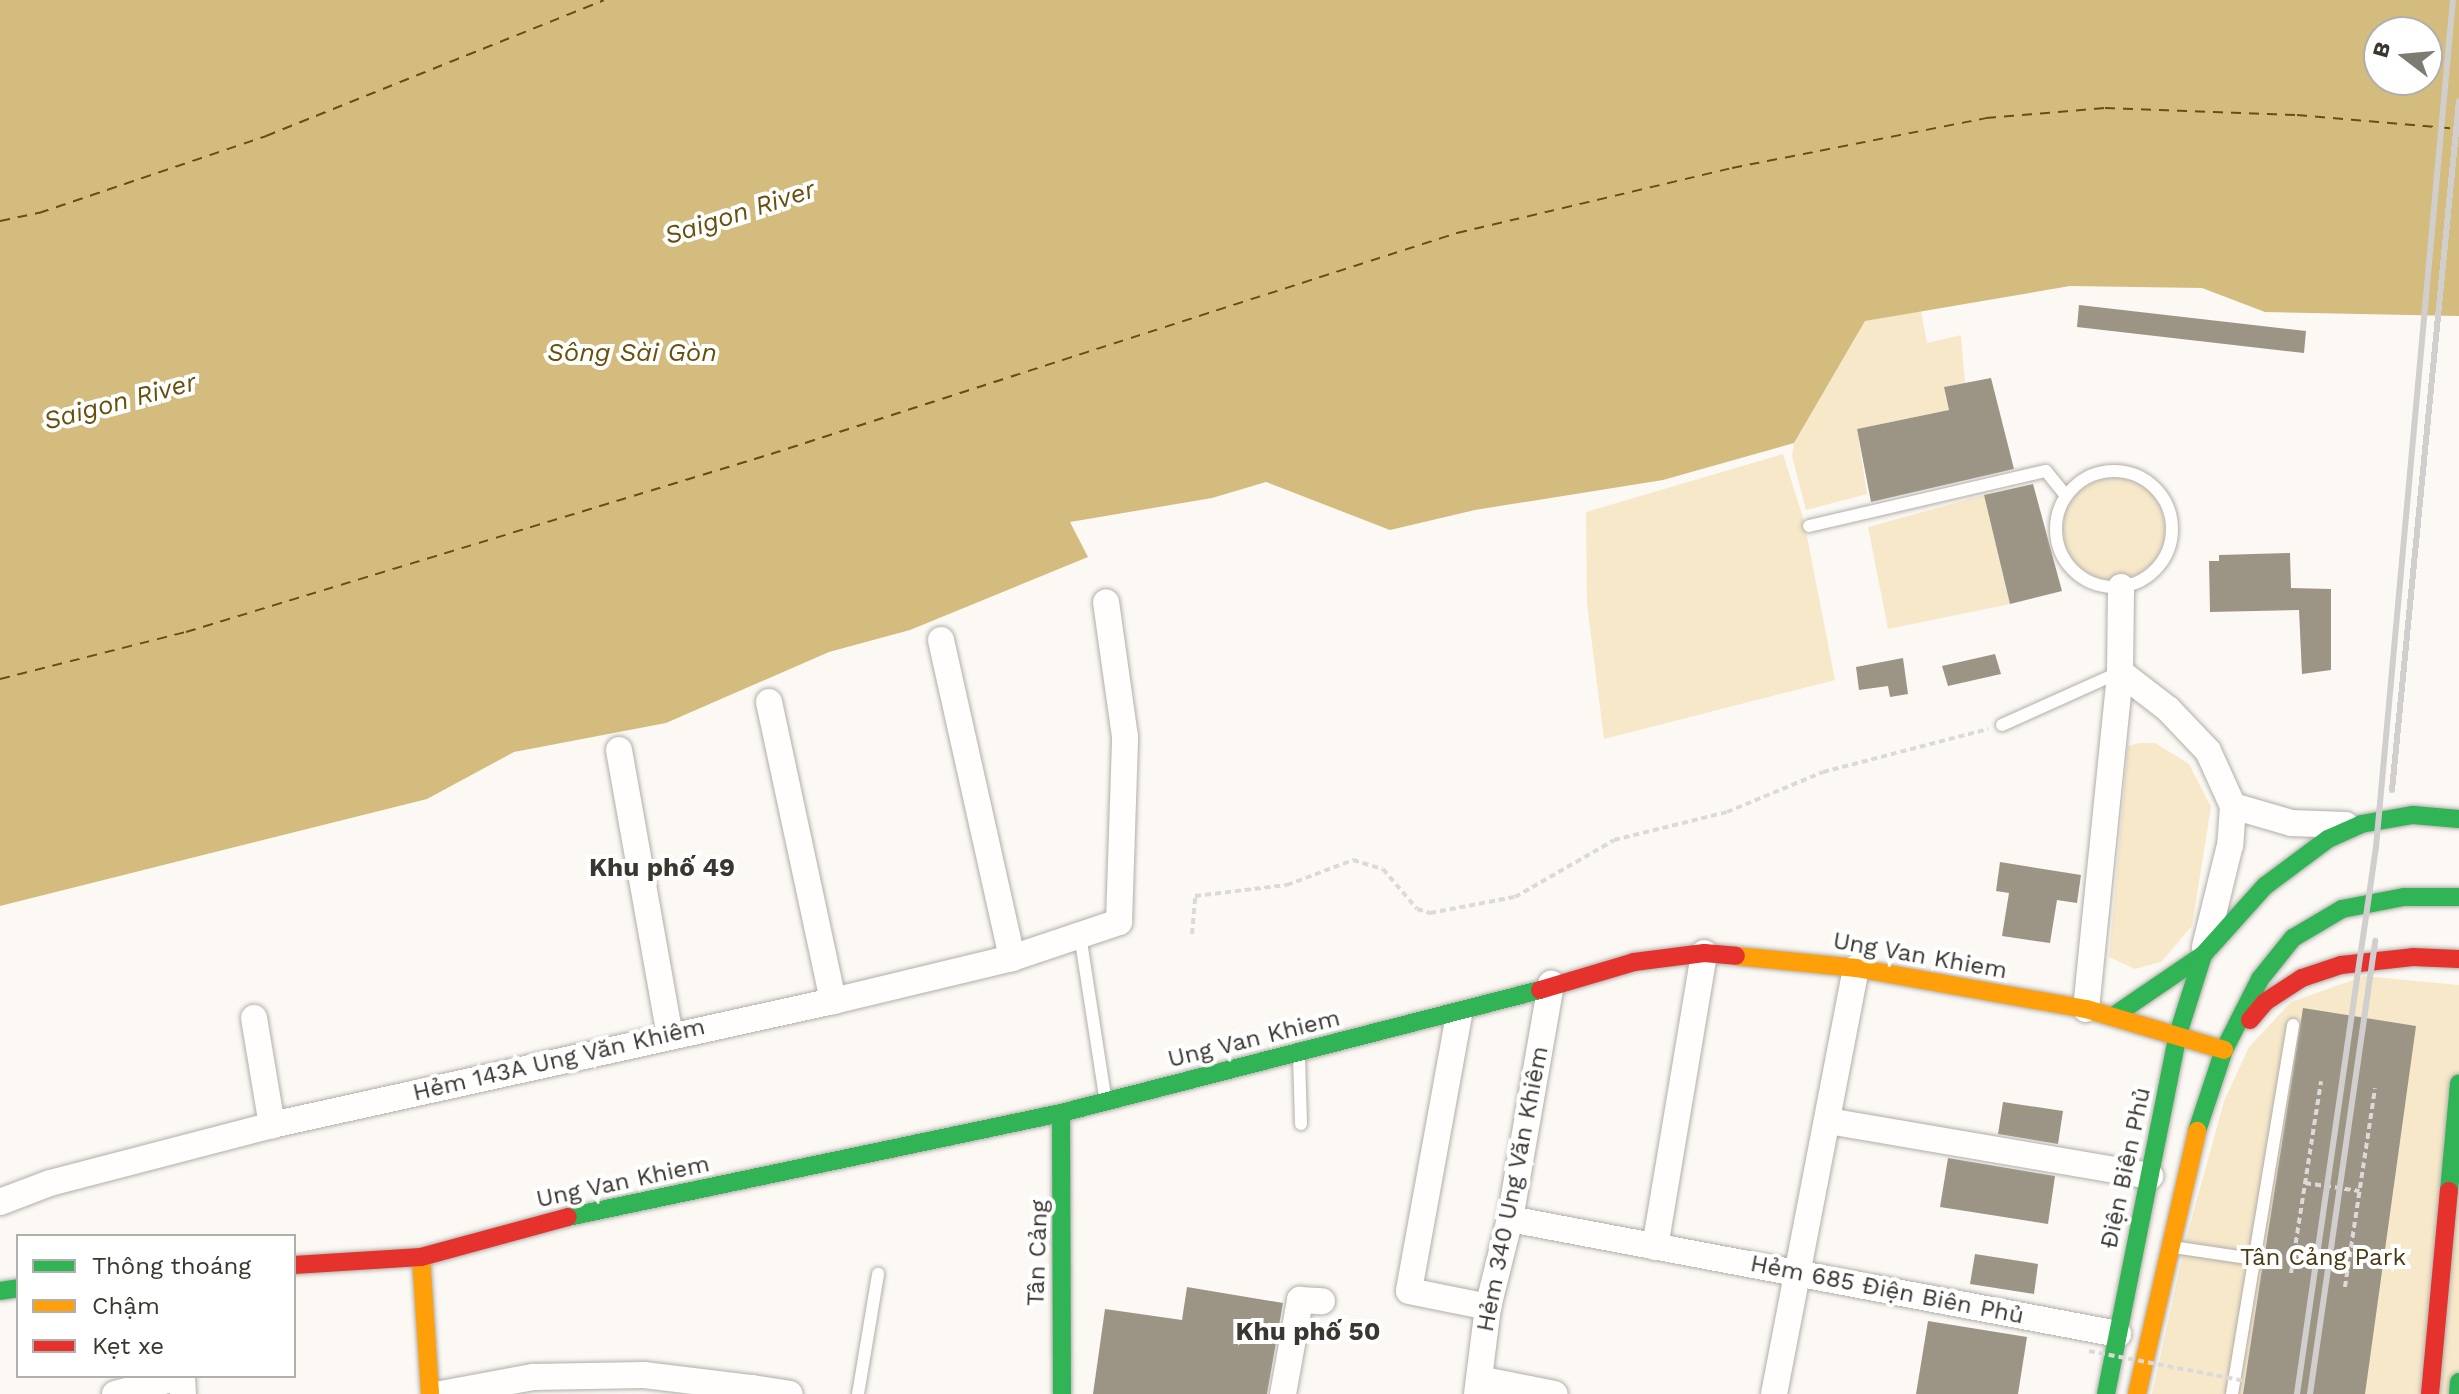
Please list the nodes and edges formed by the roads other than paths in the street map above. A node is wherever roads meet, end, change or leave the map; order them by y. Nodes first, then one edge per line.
1 (2066, 496) junction
2 (1809, 526) dead end
3 (2121, 587) junction
4 (1106, 602) dead end
5 (941, 640) dead end
6 (2120, 672) junction
7 (769, 702) dead end
8 (2002, 725) road end
9 (619, 750) dead end
10 (2233, 806) junction
11 (2459, 819) edge
12 (2361, 824) junction
13 (2459, 897) edge
14 (1080, 935) junction
15 (1704, 953) junction
16 (2203, 955) junction
17 (1012, 958) junction
18 (2459, 959) edge
19 (1856, 968) junction
20 (1551, 984) junction
21 (833, 1001) junction
22 (2086, 1009) junction
23 (1459, 1015) junction
24 (2115, 1015) junction
25 (254, 1018) dead end
26 (2293, 1025) dead end
27 (2178, 1034) junction
28 (670, 1035) junction
29 (2224, 1050) junction
30 (1299, 1053) junction
31 (2459, 1083) edge
32 (1106, 1100) junction
33 (1061, 1113) junction
34 (1828, 1121) junction
35 (1301, 1124) dead end
36 (272, 1125) junction
37 (2150, 1176) junction
38 (0, 1202) edge
39 (1510, 1219) junction
40 (2166, 1246) junction
41 (1655, 1247) junction
42 (421, 1257) junction
43 (2260, 1260) junction
44 (296, 1265) edge
45 (878, 1274) dead end
46 (1797, 1274) junction
47 (1322, 1301) dead end
48 (1488, 1307) junction
49 (2118, 1334) junction
50 (175, 1378) edge
51 (2459, 1382) edge
52 (702, 1387) edge
53 (1478, 1387) edge
54 (752, 1391) edge
55 (115, 1394) edge
56 (430, 1394) edge
57 (441, 1394) edge
58 (790, 1394) edge
59 (858, 1394) edge
60 (1062, 1394) edge
61 (1283, 1394) edge
62 (1555, 1394) edge
63 (1774, 1394) edge
64 (2106, 1394) edge
65 (2137, 1394) edge
66 (2232, 1394) edge
67 (2430, 1394) edge
68 (2458, 1394) edge

1 - 2 lane
1 - 3 lane
1 - 3 lane
3 - 6 street
4 - 14 street, Hẻm 143A Ung Văn Khiêm
5 - 17 street
6 - 8 lane
6 - 10 street
6 - 22 street
7 - 21 street
9 - 28 street
10 - 12 street
10 - 16 street
11 - 12 main road
12 - 16 main road
13 - 29 main road
14 - 17 street, Hẻm 143A Ung Văn Khiêm
14 - 32 lane
15 - 19 main road, Ung Van Khiem
15 - 20 main road, Ung Van Khiem
15 - 41 street
16 - 24 main road
16 - 27 main road, Điện Biên Phủ
17 - 21 street, Hẻm 143A Ung Văn Khiêm
18 - 29 main road
19 - 22 main road, Ung Van Khiem
19 - 34 street
20 - 23 main road, Ung Van Khiem
20 - 39 street, Hẻm 340 Ung Văn Khiêm
21 - 28 street, Hẻm 143A Ung Văn Khiêm
22 - 24 main road, Ung Van Khiem
23 - 30 main road, Ung Van Khiem
23 - 48 street
24 - 27 main road, Ung Van Khiem
25 - 36 street
26 - 43 lane
27 - 29 main road, Ung Van Khiem
27 - 37 main road, Điện Biên Phủ
28 - 36 street, Hẻm 143A Ung Văn Khiêm
29 - 40 main road
30 - 32 main road, Ung Van Khiem
30 - 35 lane
31 - 67 main road
32 - 33 main road, Ung Van Khiem
33 - 42 main road, Ung Van Khiem
33 - 60 main road, Tân Cảng
34 - 37 street
34 - 46 street
36 - 38 street, Hẻm 143A Ung Văn Khiêm
37 - 49 main road, Điện Biên Phủ
39 - 41 street, Hẻm 685 Điện Biên Phủ
39 - 48 street, Hẻm 340 Ung Văn Khiêm
40 - 43 lane
40 - 65 main road
41 - 46 street, Hẻm 685 Điện Biên Phủ
42 - 44 main road, Ung Van Khiem
42 - 56 main road
43 - 66 lane
45 - 59 lane
46 - 49 street, Hẻm 685 Điện Biên Phủ
46 - 63 street
47 - 61 street
48 - 53 street, Hẻm 340 Ung Văn Khiêm
49 - 64 main road, Điện Biên Phủ
50 - 55 street
51 - 68 main road
52 - 54 street
52 - 57 street
53 - 62 street
54 - 58 street

